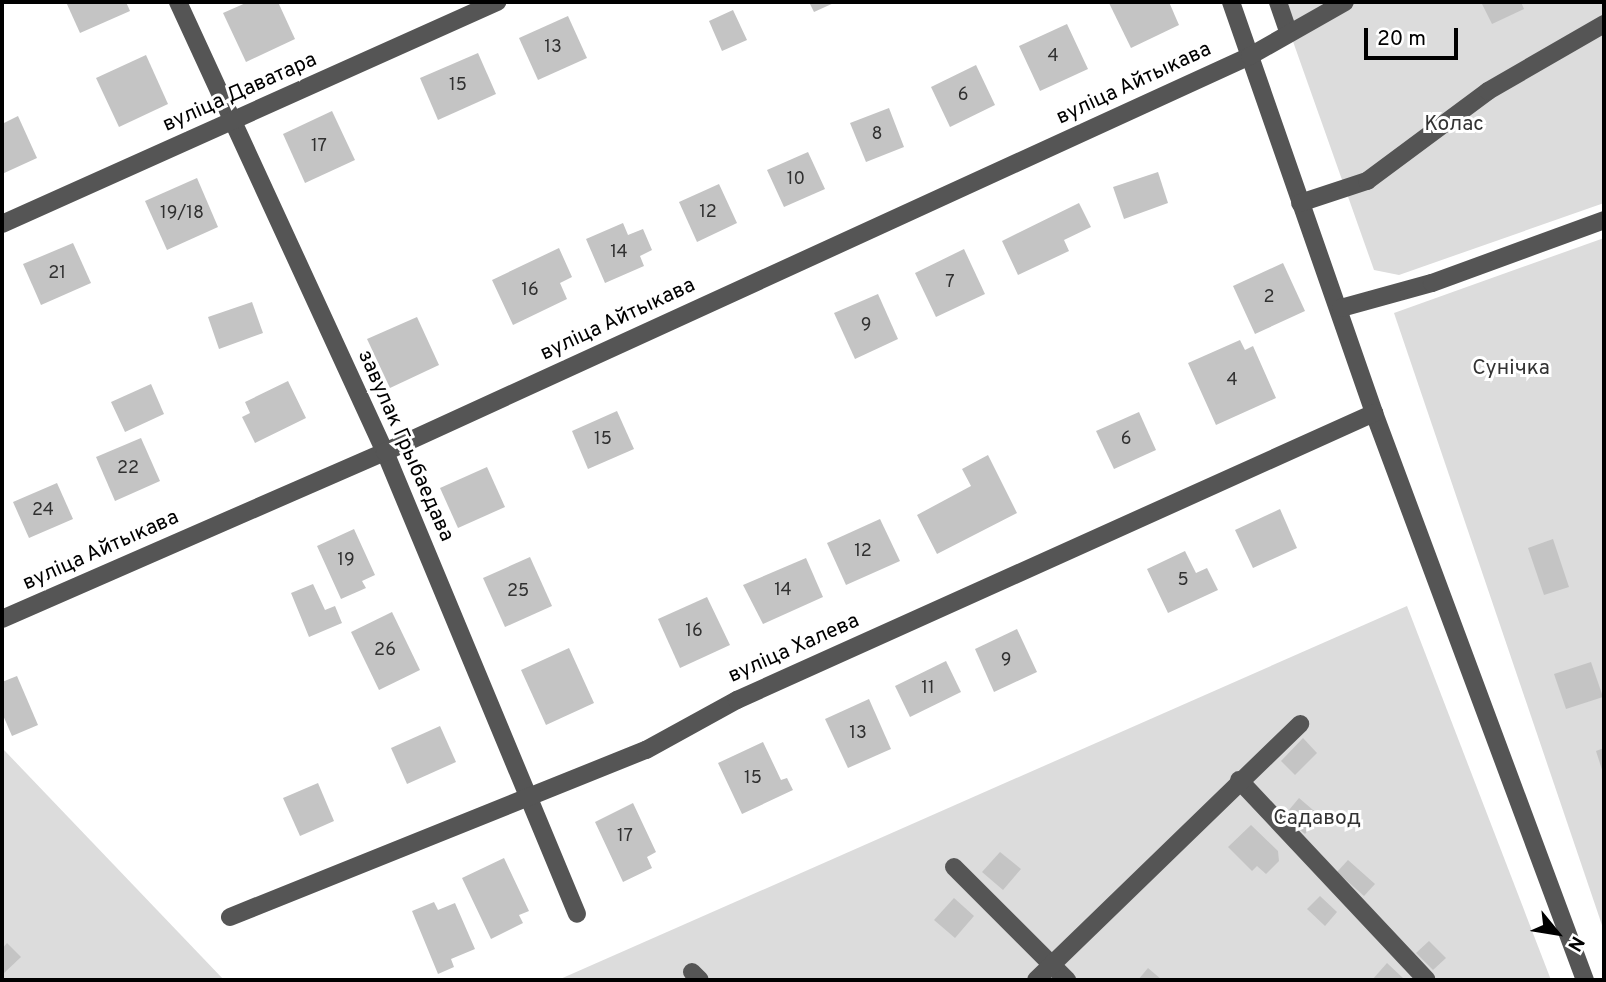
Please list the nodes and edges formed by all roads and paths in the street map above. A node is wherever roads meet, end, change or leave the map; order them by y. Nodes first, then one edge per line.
1 (178, 2) edge
2 (497, 2) edge
3 (1231, 2) edge
4 (1278, 2) edge
5 (1345, 2) edge
6 (1604, 23) edge
7 (1288, 31) junction
8 (1250, 56) junction
9 (230, 123) junction
10 (1300, 203) junction
11 (1604, 220) edge
12 (2, 224) edge
13 (1341, 308) junction
14 (1374, 413) junction
15 (385, 452) junction
16 (2, 618) edge
17 (1300, 724) dead end
18 (1240, 780) junction
19 (531, 793) junction
20 (954, 867) dead end
21 (577, 914) dead end
22 (230, 917) dead end
23 (1052, 965) junction
24 (1036, 980) edge
25 (1067, 980) edge
26 (1427, 980) edge
27 (1585, 980) edge

1 - 9 street, завулак Грыбаедава
2 - 9 street, вуліца Даватара
3 - 8 street
4 - 7 street
5 - 7 street, вуліца Айтыкава
6 - 10 street
7 - 8 street, вуліца Айтыкава
8 - 10 street
8 - 15 street, вуліца Айтыкава
9 - 12 street, вуліца Даватара
9 - 15 street, завулак Грыбаедава
10 - 13 street
11 - 13 street
13 - 14 street
14 - 19 street, вуліца Халева
14 - 27 street
15 - 16 street, вуліца Айтыкава
15 - 19 street, завулак Грыбаедава
17 - 18 street
18 - 23 street
18 - 26 street
19 - 21 street, завулак Грыбаедава
19 - 22 street, вуліца Халева
20 - 23 street
23 - 24 street
23 - 25 street

